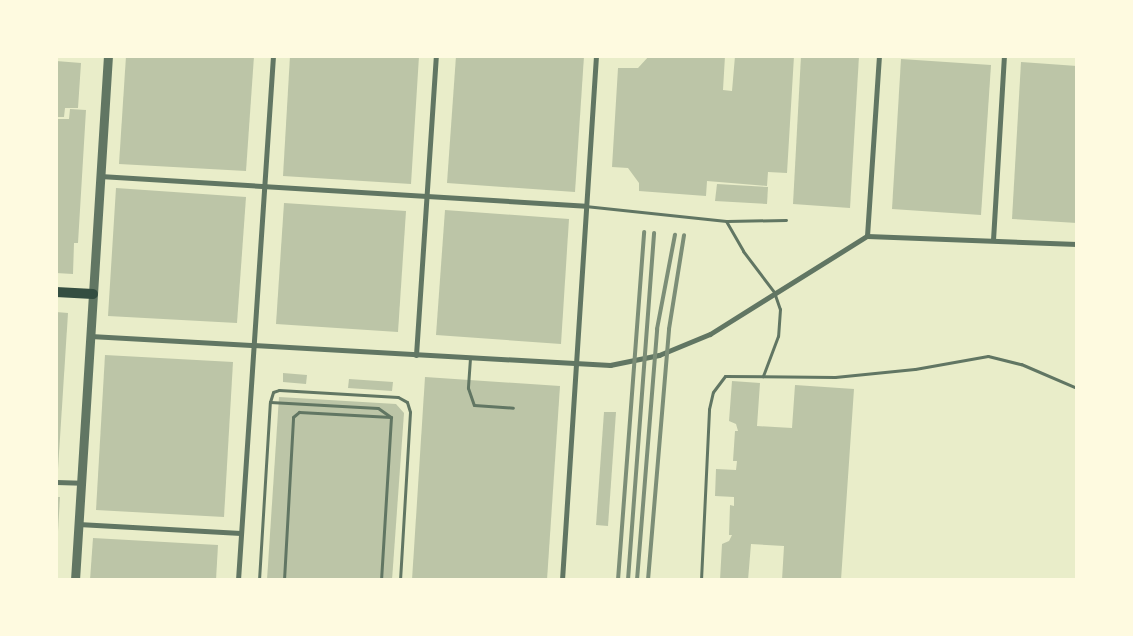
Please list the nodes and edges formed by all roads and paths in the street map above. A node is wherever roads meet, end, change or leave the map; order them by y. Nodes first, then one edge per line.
1 (108, 56) edge
2 (273, 56) edge
3 (436, 56) edge
4 (596, 56) edge
5 (879, 56) edge
6 (1004, 56) edge
7 (100, 176) junction
8 (264, 186) junction
9 (427, 197) junction
10 (584, 206) junction
11 (724, 220) junction
12 (786, 220) dead end
13 (867, 236) junction
14 (994, 240) junction
15 (1077, 244) edge
16 (56, 292) edge
17 (774, 292) junction
18 (92, 294) junction
19 (90, 336) junction
20 (253, 345) junction
21 (416, 355) junction
22 (470, 358) junction
23 (575, 364) junction
24 (763, 377) junction
25 (1077, 388) edge
26 (270, 402) junction
27 (513, 408) dead end
28 (391, 417) junction
29 (56, 482) edge
30 (80, 484) junction
31 (78, 524) junction
32 (241, 533) junction
33 (75, 580) edge
34 (238, 580) edge
35 (259, 580) edge
36 (284, 580) edge
37 (381, 580) edge
38 (400, 580) edge
39 (562, 580) edge
40 (701, 580) edge

1 - 7 street
2 - 8 street
3 - 9 street
4 - 10 street
5 - 13 street
6 - 14 street
7 - 8 street
7 - 18 street
8 - 9 street
8 - 20 street
9 - 10 street
9 - 21 street
10 - 11 lane
10 - 23 street
11 - 12 lane
11 - 17 lane
13 - 14 street
13 - 17 street
14 - 15 street
16 - 18 main road
17 - 23 street
17 - 24 lane
18 - 19 street
19 - 20 street
19 - 30 street
20 - 21 street
20 - 32 street
21 - 22 street
22 - 23 street
22 - 27 lane
23 - 39 street
24 - 25 lane
24 - 40 lane
26 - 28 lane
26 - 35 lane
26 - 38 lane
28 - 36 lane
28 - 37 lane
29 - 30 street
30 - 31 street
31 - 32 street
31 - 33 street
32 - 34 street

